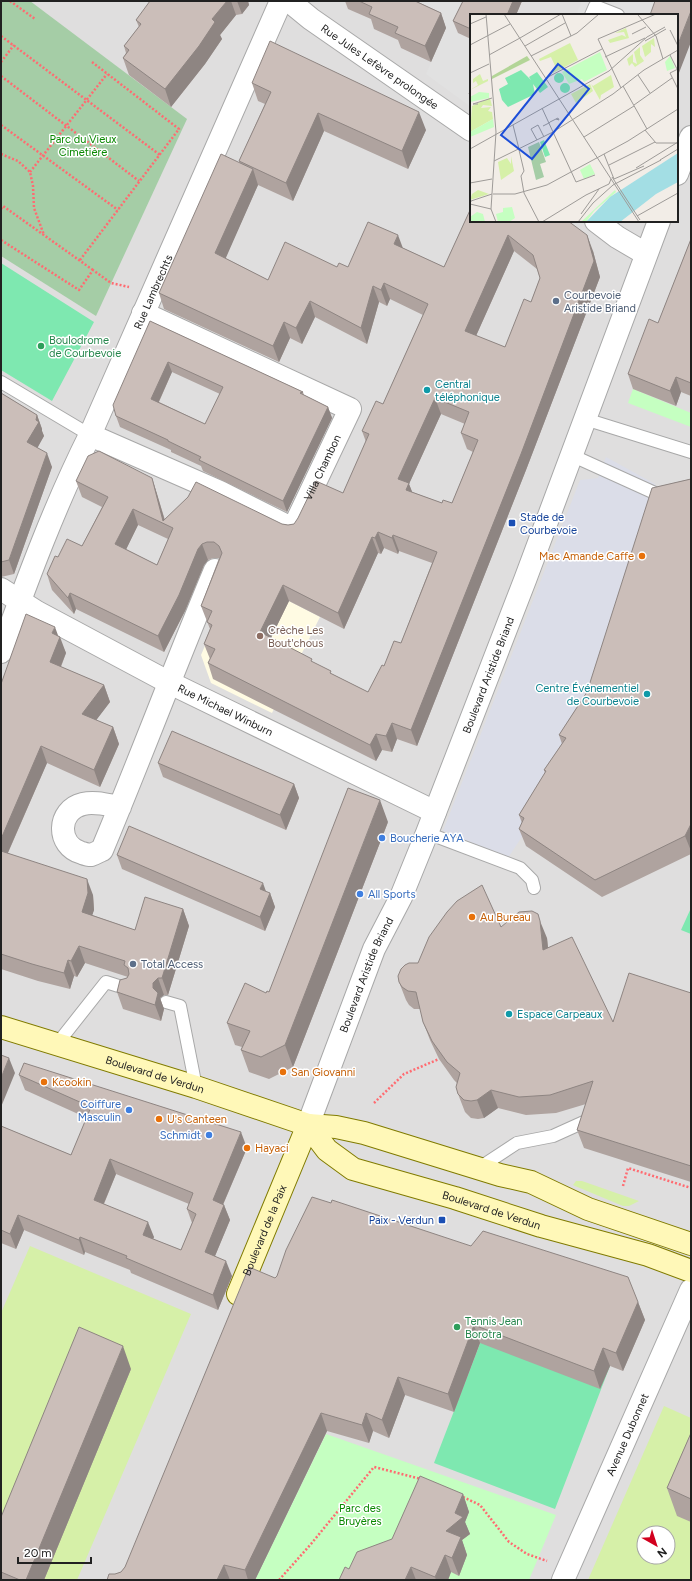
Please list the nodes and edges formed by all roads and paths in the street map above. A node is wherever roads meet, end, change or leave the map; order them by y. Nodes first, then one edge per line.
1 (10, 1) edge
2 (281, 1) edge
3 (289, 1) edge
4 (591, 14) edge
5 (615, 14) edge
6 (35, 20) dead end
7 (1, 36) edge
8 (14, 45) junction
9 (1, 62) edge
10 (92, 62) dead end
11 (107, 74) junction
12 (1, 76) edge
13 (86, 100) junction
14 (1, 125) edge
15 (66, 125) junction
16 (470, 129) edge
17 (691, 137) edge
18 (1, 154) edge
19 (43, 155) junction
20 (160, 155) junction
21 (678, 171) edge
22 (30, 172) junction
23 (140, 181) junction
24 (1, 209) edge
25 (118, 210) junction
26 (597, 222) edge
27 (659, 222) edge
28 (44, 236) junction
29 (1, 240) edge
30 (646, 254) junction
31 (80, 260) junction
32 (93, 270) junction
33 (151, 292) junction
34 (142, 313) junction
35 (1, 382) edge
36 (586, 419) junction
37 (90, 435) junction
38 (691, 452) edge
39 (571, 455) junction
40 (691, 486) edge
41 (216, 570) edge
42 (10, 594) edge
43 (1, 652) edge
44 (168, 682) junction
45 (120, 807) dead end
46 (435, 812) junction
47 (427, 833) junction
48 (534, 888) dead end
49 (128, 989) edge
50 (166, 1002) dead end
51 (1, 1027) edge
52 (57, 1044) junction
53 (439, 1059) edge
54 (196, 1087) junction
55 (374, 1103) dead end
56 (584, 1122) edge
57 (308, 1125) junction
58 (479, 1168) junction
59 (623, 1186) dead end
60 (691, 1188) edge
61 (691, 1244) edge
62 (691, 1271) edge
63 (691, 1290) edge
64 (232, 1310) edge
65 (428, 1482) edge
66 (460, 1496) edge
67 (566, 1575) edge
68 (279, 1580) edge

1 - 6 path
2 - 33 street, Rue Lambrechts
3 - 16 street, Rue Jules Lefèvre prolongée
4 - 5 lane
7 - 8 path
8 - 9 path
8 - 13 path
10 - 11 path
11 - 13 path
11 - 20 path
12 - 15 path
13 - 15 path
13 - 20 path
14 - 19 path
15 - 19 path
15 - 23 path
17 - 21 street
18 - 22 path
19 - 22 path
19 - 25 path
20 - 23 path
22 - 28 path
23 - 25 path
24 - 28 path
25 - 31 path
26 - 30 street
27 - 30 street, Boulevard Aristide Briand
28 - 31 path
29 - 32 path
30 - 36 street, Boulevard Aristide Briand
31 - 32 path
32 - 33 path
33 - 34 street, Rue Lambrechts
34 - 37 street, Rue Lambrechts
34 - 37 street, Villa Chambon
35 - 37 lane
36 - 38 lane
36 - 39 street, Boulevard Aristide Briand
37 - 42 street, Rue Lambrechts
39 - 40 lane
39 - 46 street, Boulevard Aristide Briand
41 - 44 street
42 - 43 street, Rue Lambrechts
42 - 44 street, Rue Michael Winburn
44 - 45 street
44 - 46 street, Rue Michael Winburn
46 - 47 street, Boulevard Aristide Briand
47 - 48 lane
47 - 57 street, Boulevard Aristide Briand
49 - 52 lane
50 - 54 lane
51 - 52 main road, Boulevard de Verdun
52 - 54 main road, Boulevard de Verdun
53 - 55 path
54 - 57 main road, Boulevard de Verdun
56 - 58 lane
57 - 58 main road, Boulevard de Verdun
57 - 62 main road, Boulevard de Verdun
57 - 64 main road, Boulevard de la Paix
58 - 61 main road, Boulevard de Verdun
59 - 60 path
63 - 67 street, Avenue Dubonnet
65 - 68 path
66 - 67 path

